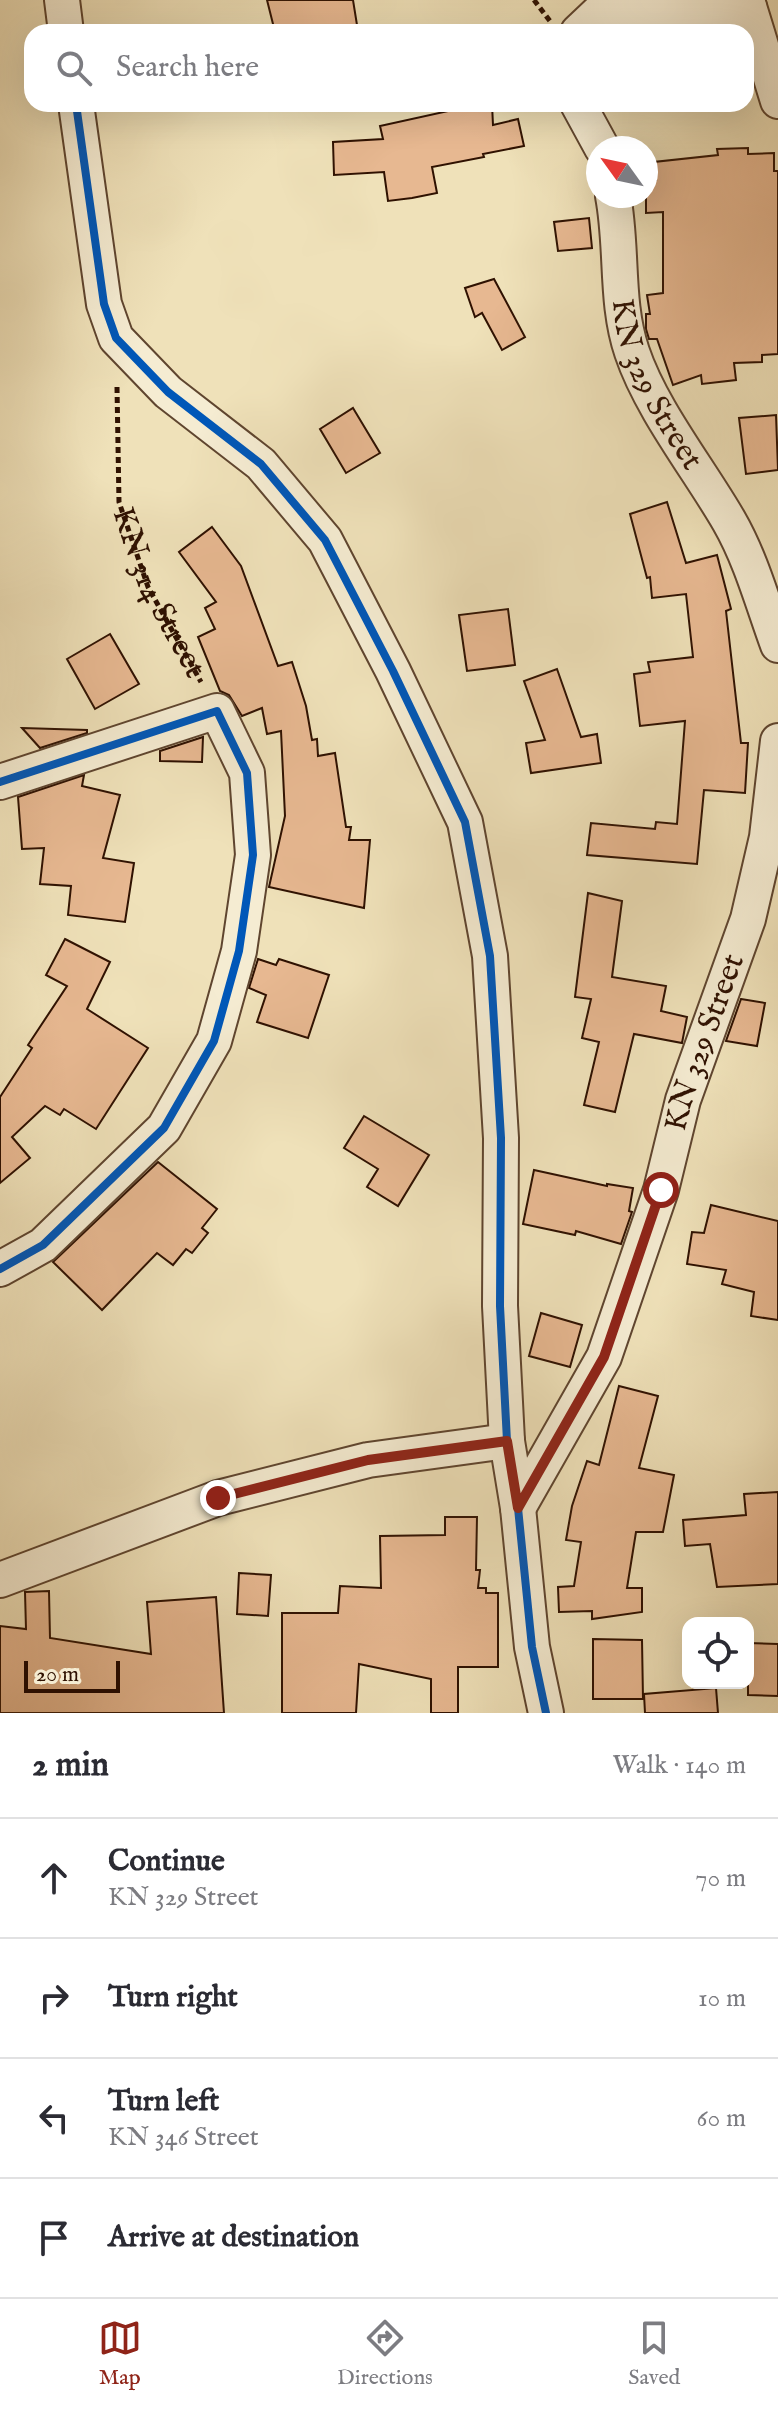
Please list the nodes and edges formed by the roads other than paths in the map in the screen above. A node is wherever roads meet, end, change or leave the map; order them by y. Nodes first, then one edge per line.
1 (62, 0) edge
2 (748, 4) edge
3 (65, 24) edge
4 (586, 24) edge
5 (777, 91) edge
6 (77, 112) edge
7 (582, 112) edge
8 (595, 136) edge
9 (615, 208) edge
10 (778, 645) edge
11 (778, 741) edge
12 (0, 782) edge
13 (0, 1269) edge
14 (507, 1441) junction
15 (518, 1508) junction
16 (0, 1580) edge
17 (546, 1713) edge

1 - 3 street
2 - 4 street
2 - 5 street
6 - 14 street
7 - 8 street
9 - 10 street, KN 329 Street
11 - 15 street, KN 329 Street
12 - 13 street, KN 314 Street
14 - 15 street
14 - 16 street
15 - 17 street

